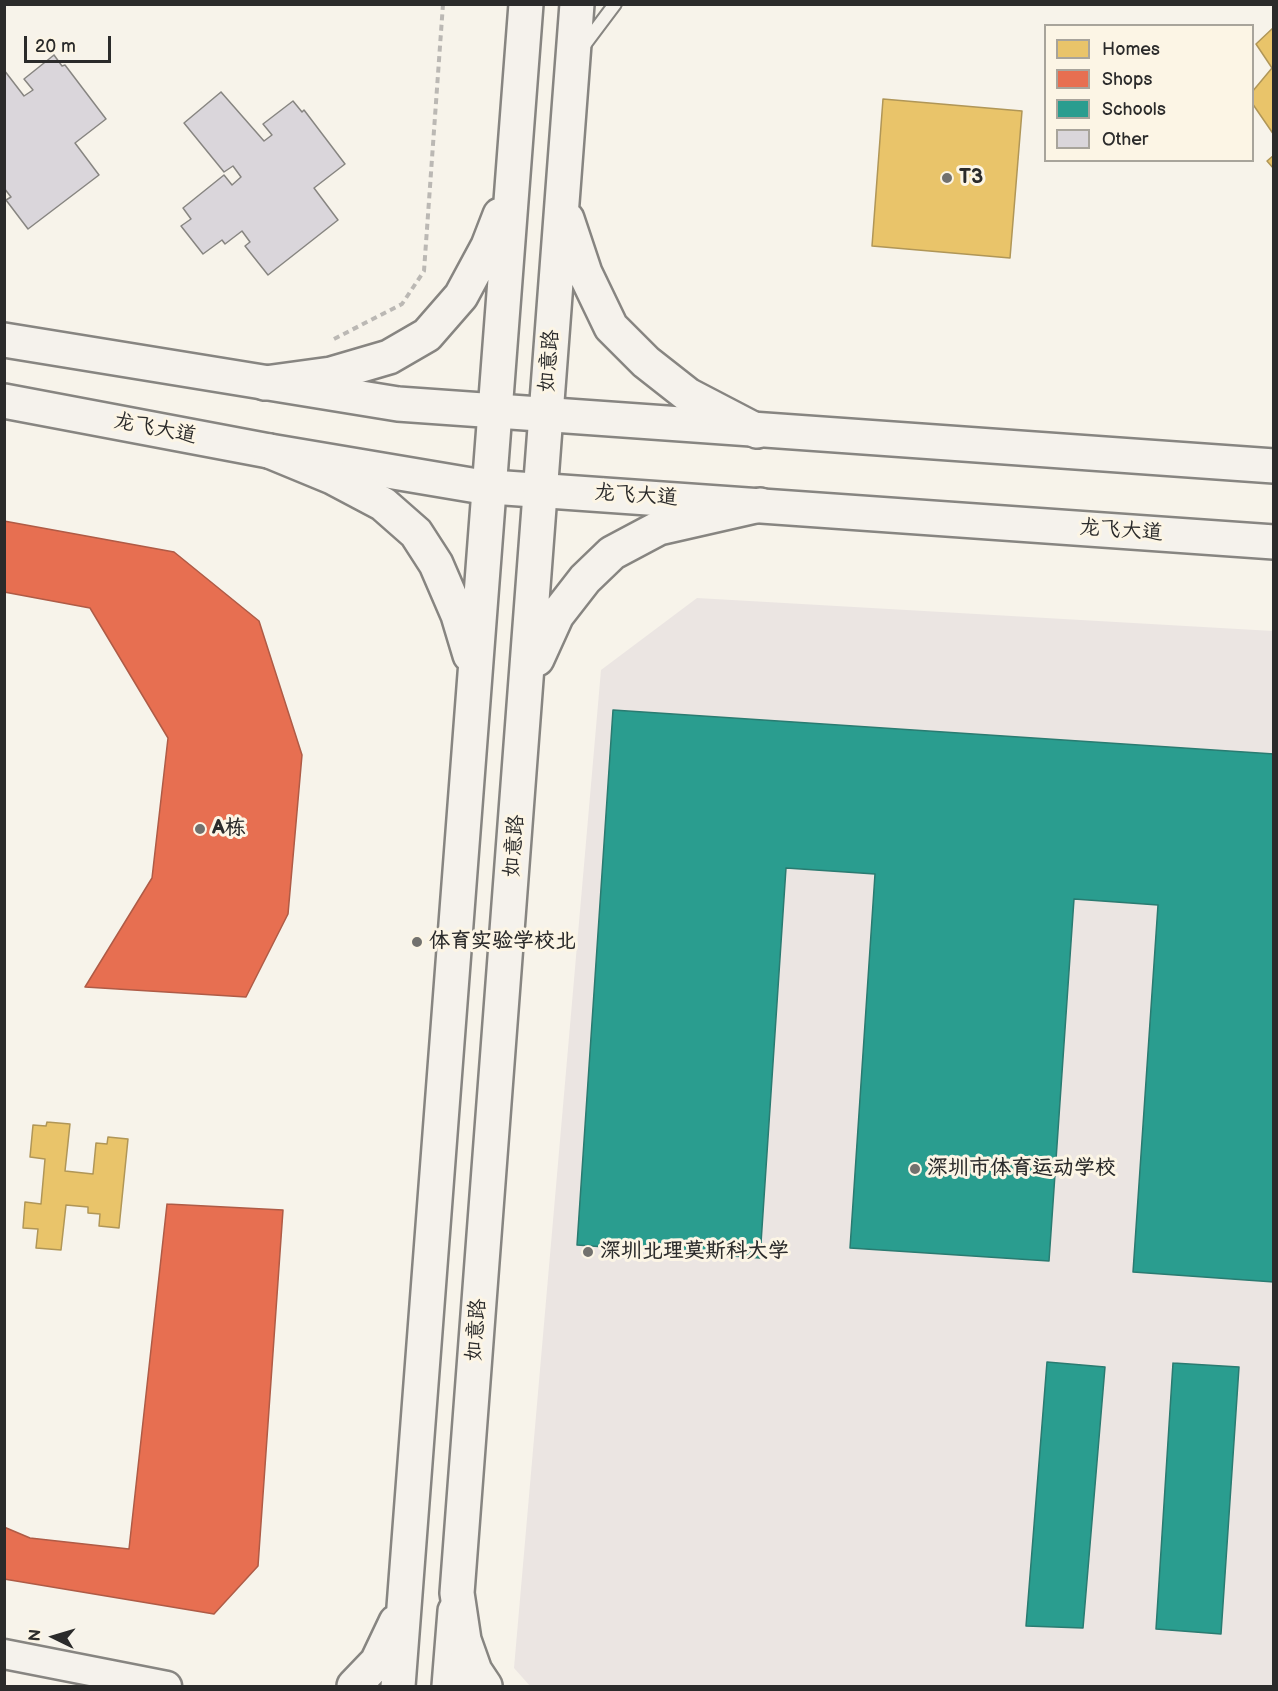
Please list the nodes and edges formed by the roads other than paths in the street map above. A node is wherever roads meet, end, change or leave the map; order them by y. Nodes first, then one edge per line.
1 (526, 4) edge
2 (577, 4) edge
3 (615, 4) edge
4 (573, 62) junction
5 (513, 179) junction
6 (562, 204) junction
7 (4, 340) edge
8 (265, 383) junction
9 (4, 400) edge
10 (495, 411) junction
11 (546, 414) junction
12 (757, 431) junction
13 (269, 451) junction
14 (1274, 466) edge
15 (489, 486) junction
16 (541, 490) junction
17 (760, 505) junction
18 (1274, 542) edge
19 (475, 674) junction
20 (527, 680) junction
21 (405, 1592) junction
22 (457, 1593) junction
23 (4, 1654) edge
24 (167, 1686) edge
25 (354, 1686) edge
26 (398, 1686) edge
27 (449, 1686) edge
28 (485, 1686) edge

1 - 5 main road
2 - 4 main road, 如意路
3 - 4 lane
4 - 6 main road, 如意路
5 - 8 main road
5 - 10 main road
6 - 11 main road, 如意路
6 - 12 main road
7 - 8 main road
8 - 10 main road
9 - 13 main road, 龙飞大道
10 - 11 main road
10 - 15 main road
11 - 12 main road
11 - 16 main road, 如意路
12 - 14 main road
13 - 15 main road, 龙飞大道
13 - 19 main road
15 - 16 main road, 龙飞大道
15 - 19 main road
16 - 17 main road, 龙飞大道
16 - 20 main road, 如意路
17 - 18 main road, 龙飞大道
17 - 20 main road
19 - 21 main road
20 - 22 main road, 如意路
21 - 25 main road
21 - 26 main road
22 - 27 main road, 如意路
22 - 28 main road
23 - 24 street

